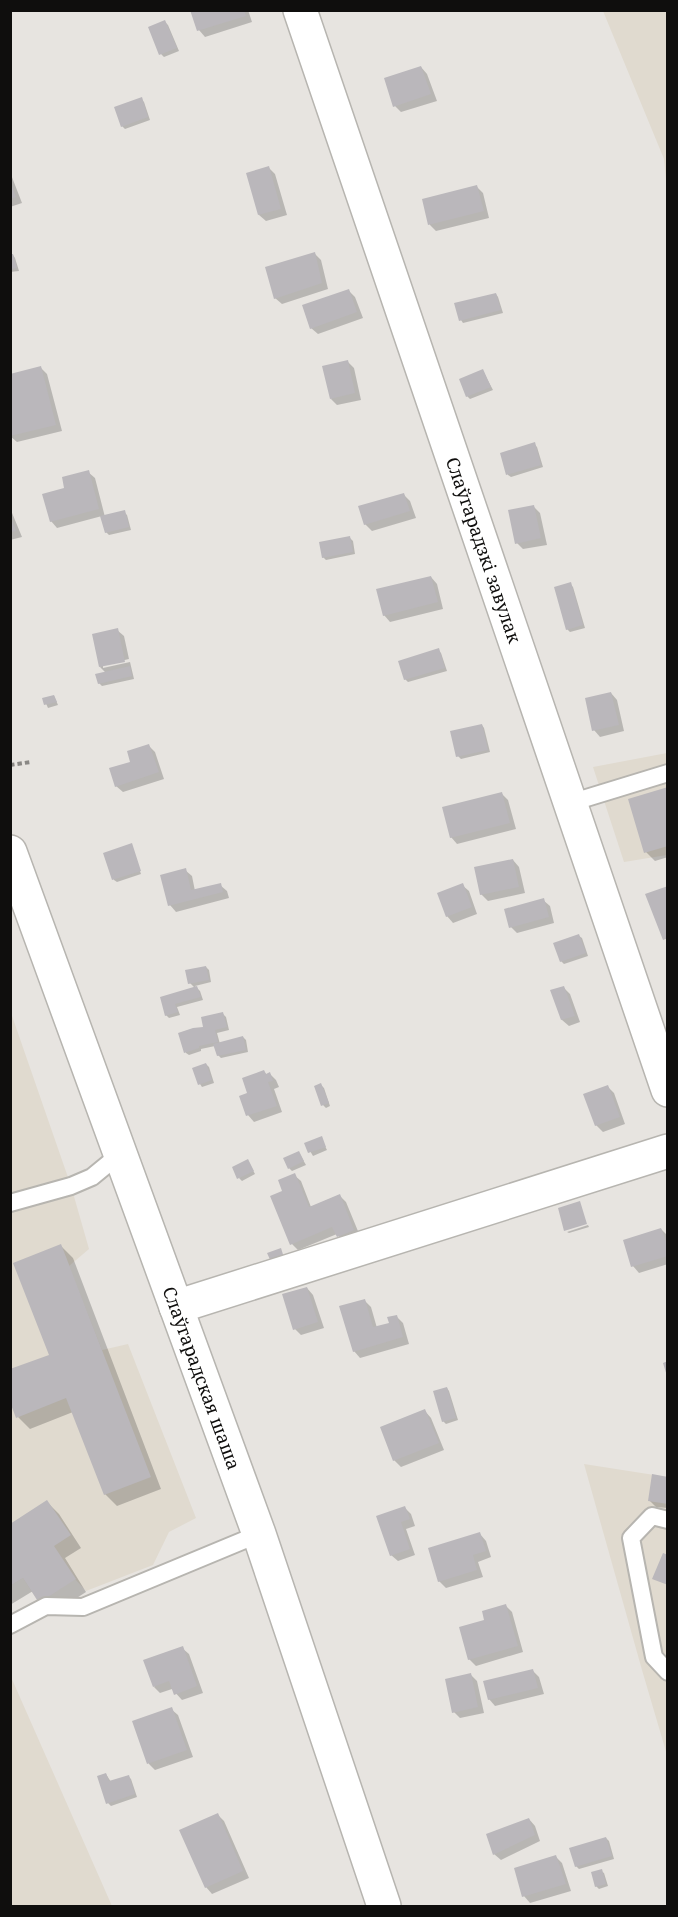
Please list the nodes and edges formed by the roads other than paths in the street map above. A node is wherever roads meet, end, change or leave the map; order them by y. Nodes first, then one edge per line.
1 (300, 10) edge
2 (668, 773) edge
3 (570, 803) junction
4 (10, 852) edge
5 (668, 1090) edge
6 (668, 1151) edge
7 (120, 1154) junction
8 (10, 1203) edge
9 (176, 1307) junction
10 (668, 1520) edge
11 (259, 1534) junction
12 (10, 1625) edge
13 (668, 1672) edge
14 (384, 1906) edge

1 - 3 street, Слаўгарадзкі завулак
2 - 3 lane
3 - 5 street, Слаўгарадзкі завулак
4 - 7 street, Слаўгарадская шаша
6 - 9 street
7 - 8 lane
7 - 9 street, Слаўгарадская шаша
9 - 11 street, Слаўгарадская шаша
10 - 13 lane
11 - 12 lane
11 - 14 street, Слаўгарадская шаша

